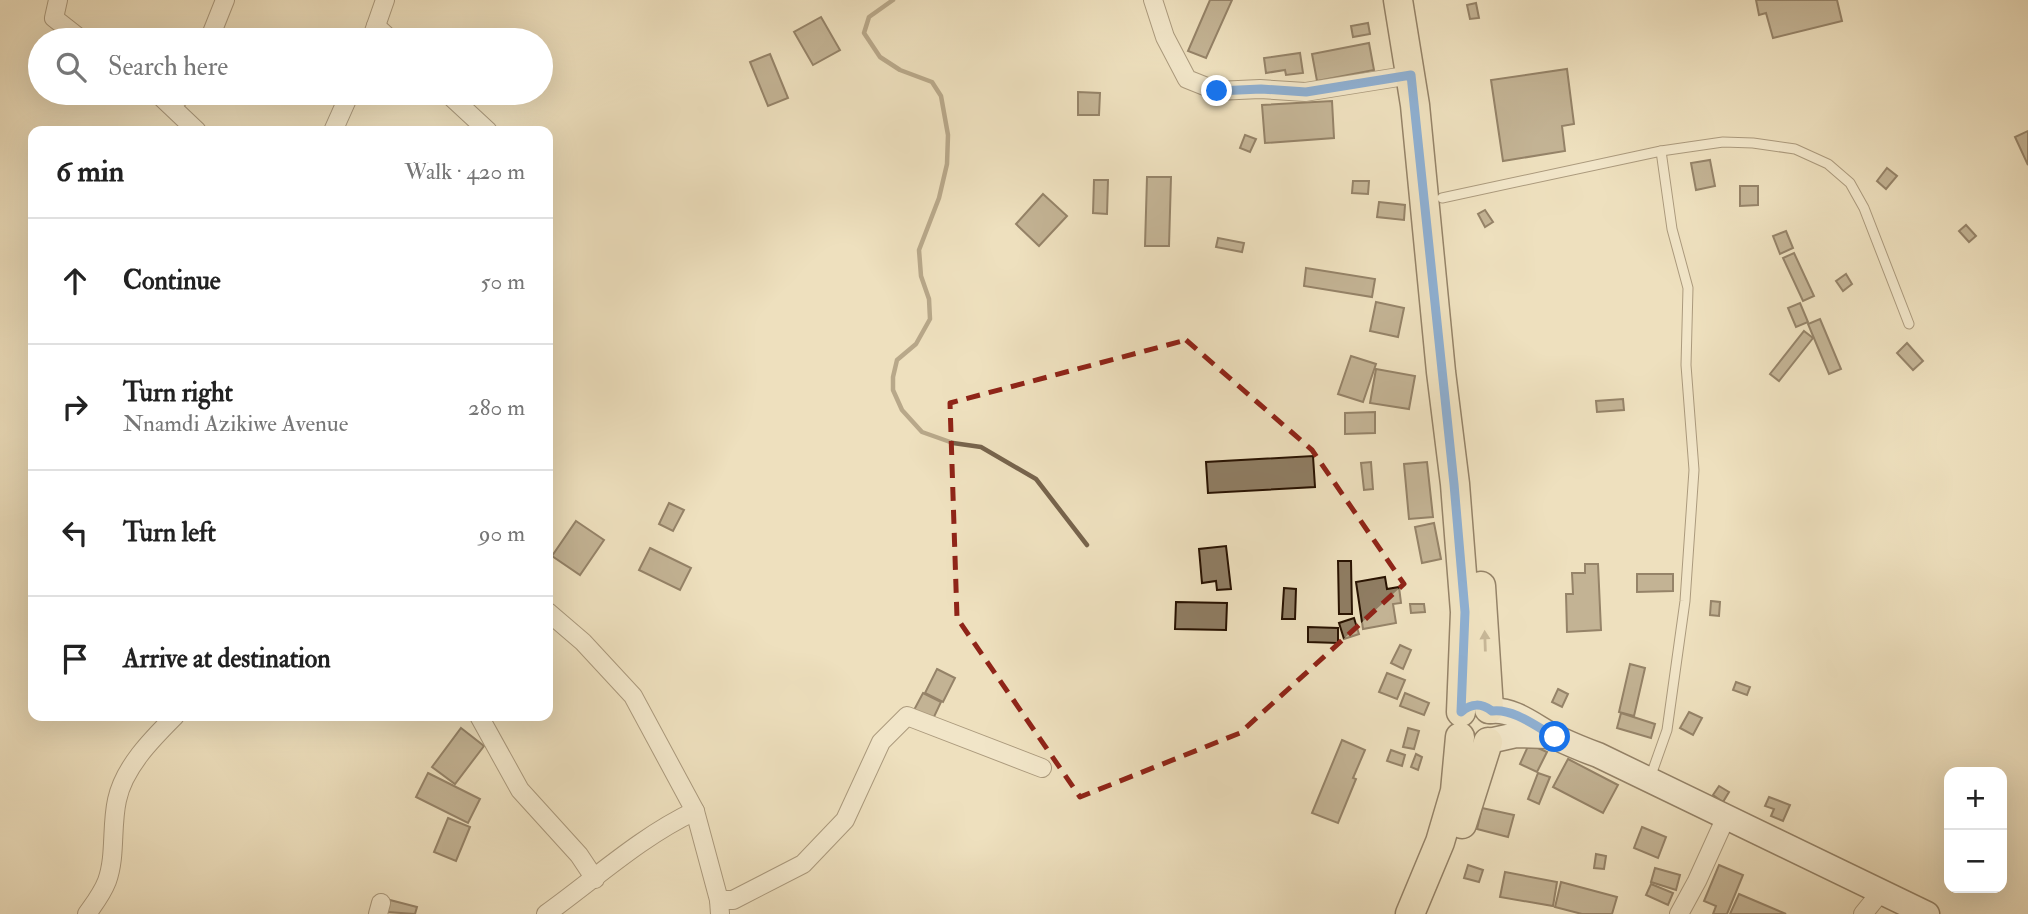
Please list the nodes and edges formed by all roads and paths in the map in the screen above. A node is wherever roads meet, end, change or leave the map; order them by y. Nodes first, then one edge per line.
1 (58, 0) edge
2 (225, 0) edge
3 (386, 0) edge
4 (1153, 0) edge
5 (1398, 0) edge
6 (1415, 0) edge
7 (67, 28) edge
8 (214, 28) edge
9 (375, 28) edge
10 (1411, 75) junction
11 (170, 105) edge
12 (345, 105) edge
13 (460, 105) edge
14 (192, 126) edge
15 (335, 126) edge
16 (483, 126) edge
17 (1661, 151) junction
18 (1442, 198) junction
19 (1909, 324) dead end
20 (553, 616) edge
21 (1490, 710) junction
22 (170, 721) edge
23 (482, 721) edge
24 (1460, 724) junction
25 (1555, 737) junction
26 (1489, 742) junction
27 (1042, 768) dead end
28 (1649, 780) junction
29 (695, 811) junction
30 (1726, 817) junction
31 (595, 879) junction
32 (1880, 892) junction
33 (720, 907) edge
34 (87, 914) edge
35 (546, 914) edge
36 (1410, 914) edge
37 (1426, 914) edge
38 (1679, 914) edge
39 (1863, 914) edge
40 (1927, 914) edge

1 - 7 street
2 - 8 street
3 - 9 street
4 - 10 street
5 - 10 main road
6 - 18 main road
10 - 24 main road
11 - 14 street
12 - 15 street
13 - 16 street
17 - 18 lane
17 - 19 lane
17 - 28 lane
21 -> 18 main road
20 - 29 street
21 - 24 main road
21 - 25 main road
21 - 26 main road
22 - 34 street
23 - 31 street
24 - 26 main road
24 - 36 main road
25 - 26 main road
25 - 28 main road
26 - 37 main road
27 - 33 street
28 - 30 main road
29 - 31 street
29 - 33 street
30 - 32 main road
30 - 38 street
31 - 35 street
32 - 39 street
32 - 40 main road

